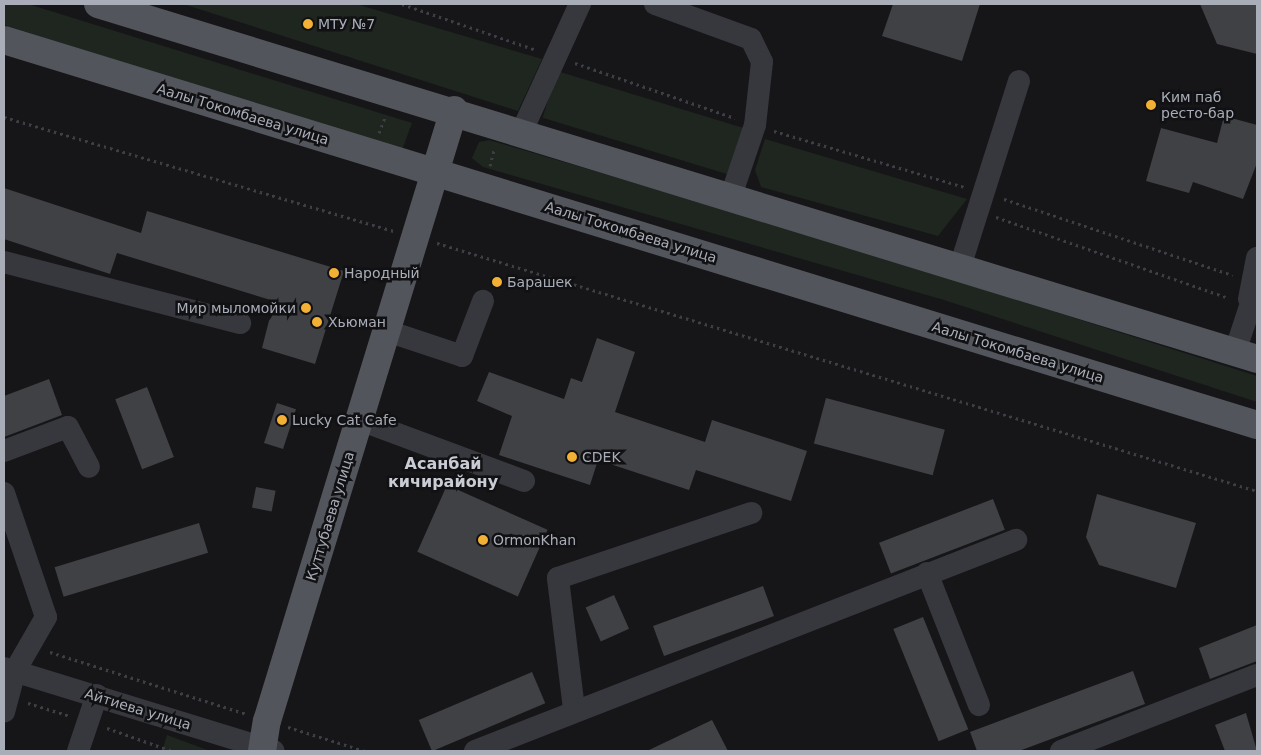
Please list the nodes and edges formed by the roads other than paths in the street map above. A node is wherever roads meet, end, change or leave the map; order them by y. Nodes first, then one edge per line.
1 (98, 4) edge
2 (580, 4) edge
3 (655, 4) edge
4 (134, 9) edge
5 (4, 40) edge
6 (1019, 81) dead end
7 (454, 110) junction
8 (522, 131) junction
9 (434, 172) junction
10 (731, 196) junction
11 (1257, 258) edge
12 (4, 262) edge
13 (960, 267) junction
14 (1252, 290) edge
15 (482, 301) dead end
16 (240, 323) dead end
17 (387, 331) junction
18 (1246, 355) edge
19 (360, 420) junction
20 (1257, 425) edge
21 (4, 451) edge
22 (89, 466) dead end
23 (524, 480) dead end
24 (4, 493) edge
25 (751, 513) dead end
26 (1016, 540) dead end
27 (927, 573) junction
28 (9, 670) edge
29 (1256, 678) edge
30 (97, 695) junction
31 (980, 705) dead end
32 (574, 709) junction
33 (4, 712) edge
34 (266, 750) edge
35 (78, 751) edge
36 (475, 751) edge
37 (1061, 751) edge

1 - 4 main road
2 - 8 street
3 - 10 street
4 - 7 main road
5 - 9 main road, Аалы Токомбаева улица
6 - 13 street
7 - 8 main road
7 - 9 main road, Куттубаева улица
8 - 10 main road
9 - 17 main road, Куттубаева улица
9 - 20 main road, Аалы Токомбаева улица
10 - 13 main road
11 - 14 street
12 - 16 street
13 - 18 main road
14 - 18 street
15 - 17 street
17 - 19 main road, Куттубаева улица
19 - 23 street
19 - 34 main road, Куттубаева улица
21 - 22 street
24 - 28 street
25 - 32 street
26 - 27 street
27 - 31 street
27 - 32 street
28 - 30 street, Айтиева улица
28 - 33 street
29 - 37 street
30 - 34 street, Айтиева улица
30 - 35 street
32 - 36 street

